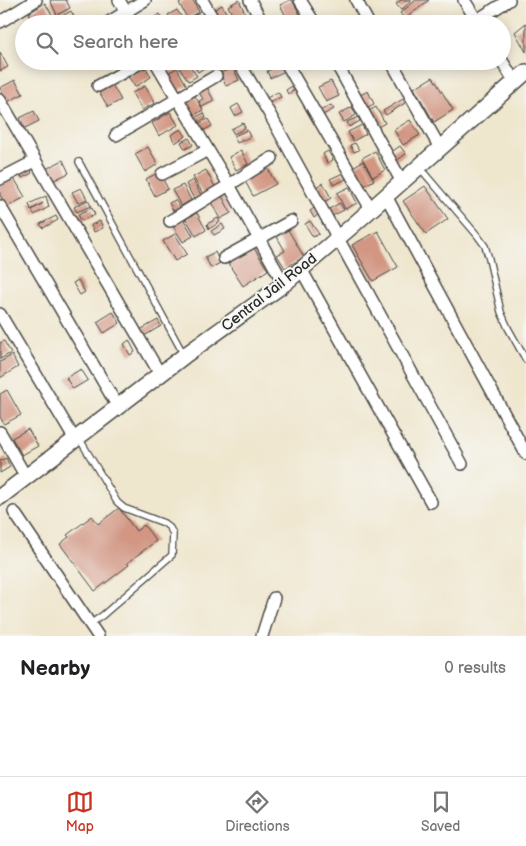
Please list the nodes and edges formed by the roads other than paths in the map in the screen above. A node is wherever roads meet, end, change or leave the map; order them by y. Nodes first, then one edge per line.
1 (36, 0) edge
2 (119, 0) edge
3 (144, 0) edge
4 (202, 0) edge
5 (250, 0) edge
6 (300, 0) edge
7 (356, 0) edge
8 (464, 0) edge
9 (510, 0) edge
10 (126, 12) junction
11 (121, 15) edge
12 (128, 15) edge
13 (211, 15) edge
14 (258, 15) edge
15 (309, 15) edge
16 (364, 15) edge
17 (474, 15) edge
18 (488, 15) edge
19 (0, 22) edge
20 (127, 70) edge
21 (160, 70) edge
22 (243, 70) edge
23 (290, 70) edge
24 (340, 70) edge
25 (396, 70) edge
26 (216, 76) dead end
27 (520, 77) edge
28 (98, 86) dead end
29 (177, 98) junction
30 (0, 100) edge
31 (116, 135) dead end
32 (440, 148) junction
33 (208, 150) junction
34 (272, 158) dead end
35 (35, 160) junction
36 (79, 162) dead end
37 (419, 167) junction
38 (162, 174) dead end
39 (0, 179) edge
40 (402, 182) junction
41 (229, 186) junction
42 (386, 196) junction
43 (0, 206) edge
44 (371, 209) junction
45 (170, 221) dead end
46 (291, 221) dead end
47 (337, 238) junction
48 (258, 239) junction
49 (224, 258) dead end
50 (301, 269) junction
51 (284, 284) junction
52 (0, 314) edge
53 (184, 356) junction
54 (526, 360) edge
55 (160, 374) junction
56 (118, 407) junction
57 (0, 432) edge
58 (77, 438) junction
59 (526, 454) edge
60 (462, 464) dead end
61 (26, 477) junction
62 (6, 502) edge
63 (431, 502) dead end
64 (274, 598) dead end
65 (89, 625) junction
66 (98, 636) edge
67 (262, 636) edge

1 - 19 street
2 - 10 street
3 - 10 street
4 - 13 street
5 - 14 street
6 - 15 street
7 - 16 street
8 - 17 street
9 - 18 street
10 - 11 street
10 - 12 street
20 - 28 street
21 - 29 street
22 - 47 street
23 - 44 street
24 - 40 street
25 - 32 street
26 - 29 street
27 - 32 main road, Central Jail Road
29 - 31 street
29 - 33 street
30 - 35 street
32 - 37 main road, Central Jail Road
33 - 38 street
33 - 41 street
34 - 41 street
35 - 39 street
35 - 55 street
36 - 53 lane
37 - 40 main road, Central Jail Road
37 - 54 lane
40 - 42 main road, Central Jail Road
41 - 45 street
41 - 48 street
42 - 44 main road, Central Jail Road
42 - 59 street
43 - 56 street
44 - 47 main road, Central Jail Road
46 - 48 street
47 - 50 main road, Central Jail Road
47 - 60 street
48 - 49 street
48 - 51 street
50 - 51 main road, Central Jail Road
50 - 63 street
51 - 53 main road, Central Jail Road
52 - 58 street
53 - 55 main road, Central Jail Road
55 - 56 main road, Central Jail Road
56 - 58 main road, Central Jail Road
57 - 61 street
58 - 61 main road, Central Jail Road
58 - 65 lane
61 - 62 main road, Central Jail Road
62 - 65 street
64 - 67 street
65 - 66 street

